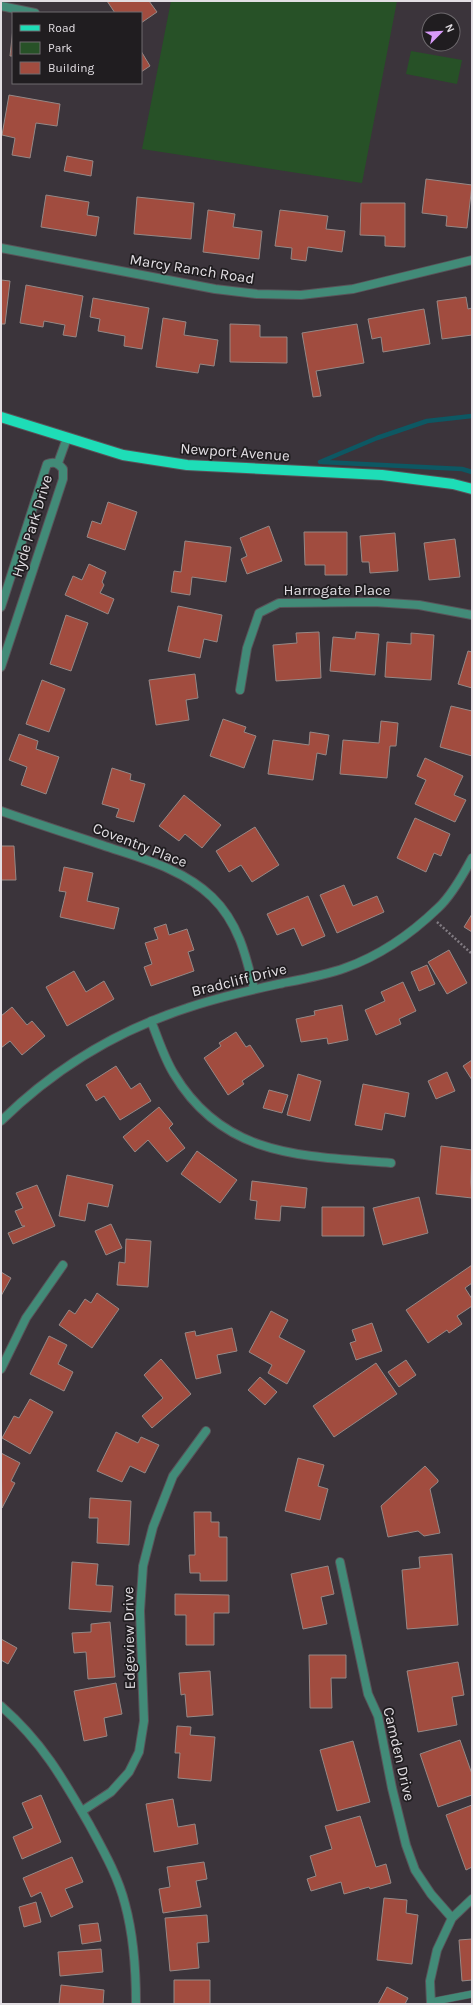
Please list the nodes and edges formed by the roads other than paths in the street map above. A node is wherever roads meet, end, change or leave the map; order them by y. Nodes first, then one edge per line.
1 (1, 6) edge
2 (30, 12) edge
3 (1, 248) edge
4 (472, 260) edge
5 (1, 417) edge
6 (67, 438) junction
7 (58, 463) junction
8 (472, 489) edge
9 (1, 607) edge
10 (472, 616) edge
11 (1, 667) edge
12 (240, 690) dead end
13 (1, 811) edge
14 (472, 858) edge
15 (254, 989) junction
16 (151, 1021) junction
17 (1, 1121) edge
18 (391, 1163) dead end
19 (63, 1265) dead end
20 (1, 1369) edge
21 (206, 1432) dead end
22 (340, 1562) dead end
23 (1, 1706) edge
24 (82, 1811) junction
25 (472, 1899) edge
26 (452, 1918) junction
27 (472, 1994) edge
28 (431, 2003) edge
29 (136, 2004) edge

1 - 2 street
3 - 4 street, Marcy Ranch Road
5 - 6 main road, Newport Avenue
6 - 7 street, Hyde Park Drive
6 - 8 main road, Newport Avenue
7 - 9 street, Hyde Park Drive
7 - 11 street, Hyde Park Drive
10 - 12 street, Harrogate Place
13 - 15 street, Coventry Place
14 - 15 street, Bradcliff Drive
15 - 16 street, Bradcliff Drive
16 - 17 street, Bradcliff Drive
16 - 18 street
19 - 20 street
21 - 24 street, Edgeview Drive
22 - 26 street, Camden Drive
23 - 24 street
24 - 29 street
25 - 26 street
26 - 28 street
27 - 28 lane

